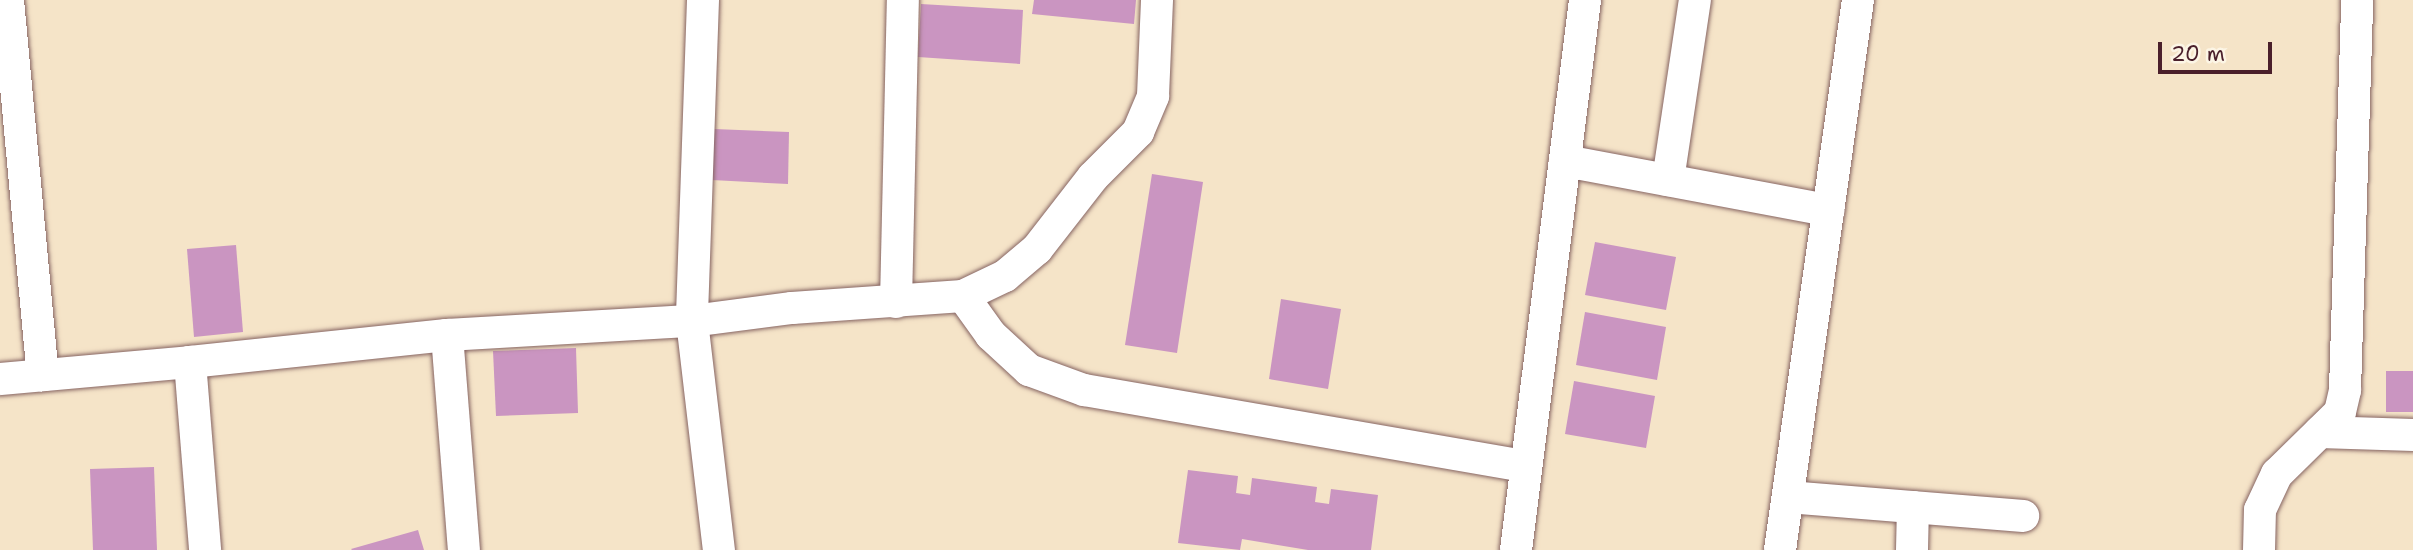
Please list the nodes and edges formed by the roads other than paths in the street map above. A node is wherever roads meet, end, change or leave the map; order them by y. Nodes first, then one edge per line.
1 (9, 0) edge
2 (703, 0) edge
3 (903, 0) edge
4 (1157, 0) edge
5 (1585, 0) edge
6 (1695, 0) edge
7 (1858, 0) edge
8 (2357, 0) edge
9 (1564, 161) junction
10 (1668, 180) junction
11 (1828, 210) junction
12 (963, 296) junction
13 (896, 302) junction
14 (692, 321) junction
15 (447, 335) junction
16 (190, 362) junction
17 (43, 376) junction
18 (0, 379) edge
19 (2320, 432) junction
20 (2413, 435) edge
21 (1525, 466) junction
22 (1788, 497) junction
23 (1913, 507) junction
24 (2023, 516) dead end
25 (205, 550) edge
26 (464, 550) edge
27 (719, 550) edge
28 (1516, 550) edge
29 (1780, 550) edge
30 (1912, 550) edge
31 (2259, 550) edge

1 - 17 street
2 - 14 street
3 - 13 street
4 - 12 street
5 - 9 street
6 - 10 street
7 - 11 street
8 - 19 street
9 - 10 street
9 - 21 street
10 - 11 street
11 - 22 street
12 - 13 street
12 - 21 street
13 - 14 street
14 - 15 street
14 - 27 street
15 - 16 street
15 - 26 street
16 - 17 street
16 - 25 street
17 - 18 street
19 - 20 street
19 - 31 street
21 - 28 street
22 - 23 street
22 - 29 street
23 - 24 street
23 - 30 street

